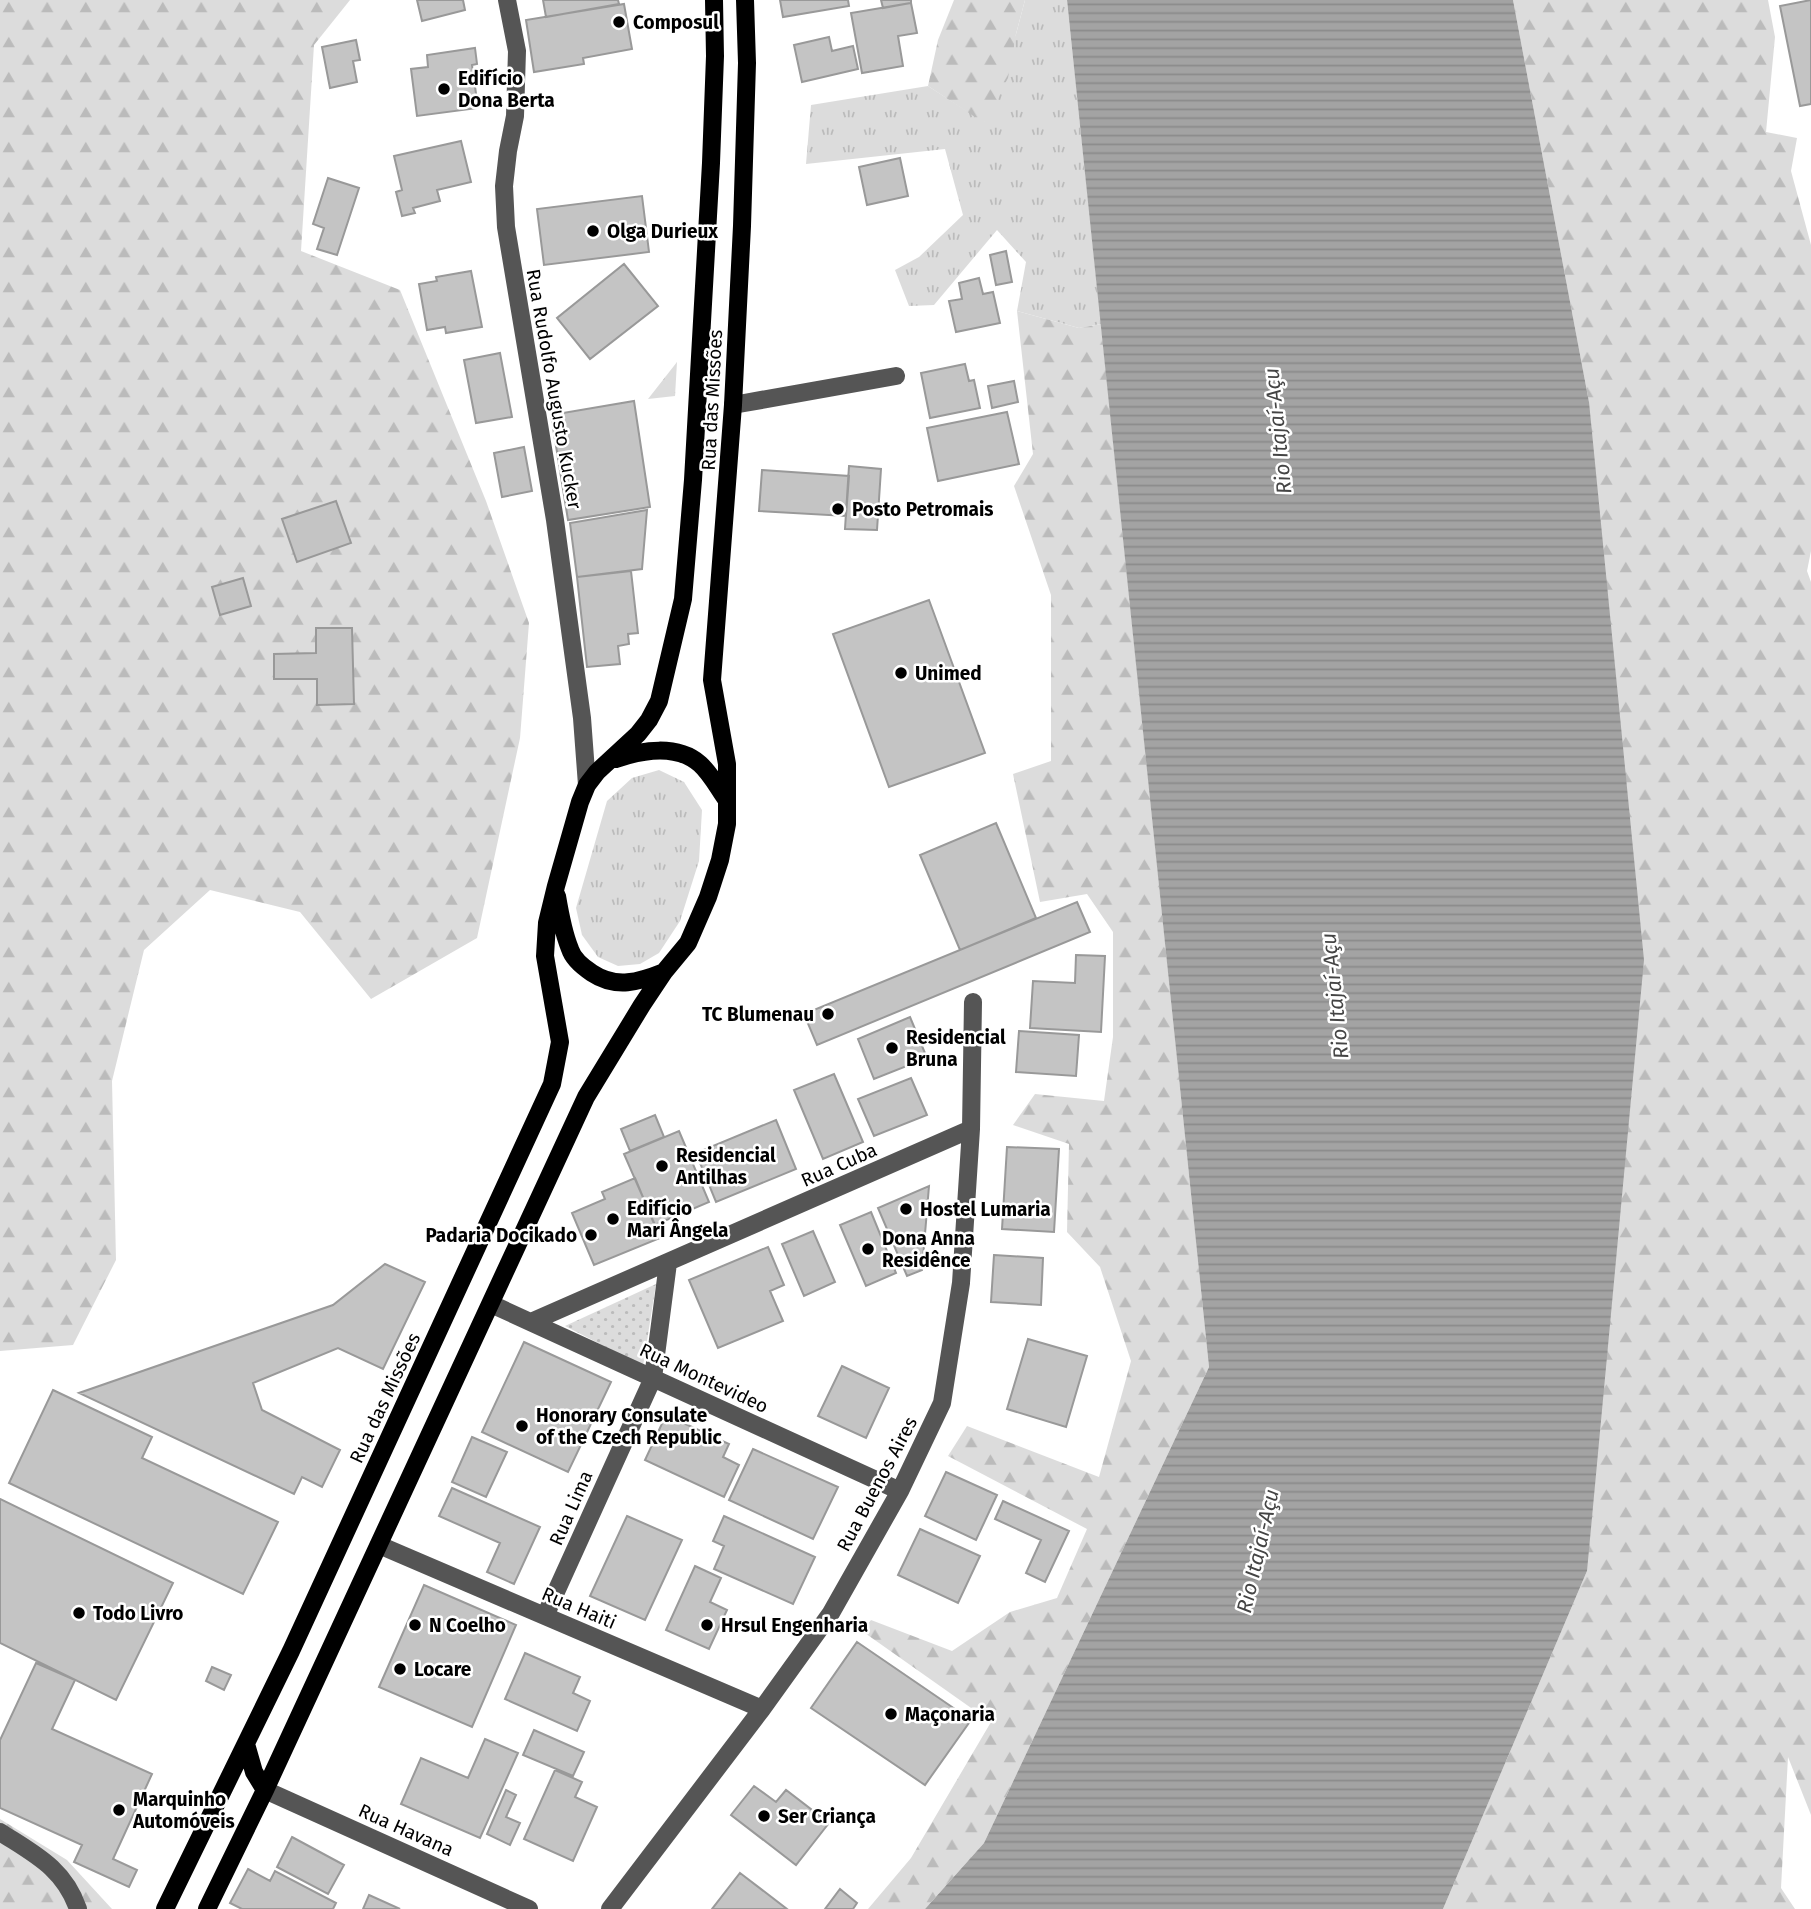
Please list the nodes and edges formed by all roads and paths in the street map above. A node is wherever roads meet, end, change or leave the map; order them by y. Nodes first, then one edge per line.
1 (507, 0) edge
2 (714, 0) edge
3 (745, 0) edge
4 (896, 376) dead end
5 (733, 405) junction
6 (609, 761) junction
7 (587, 785) junction
8 (727, 801) junction
9 (556, 886) junction
10 (664, 972) junction
11 (973, 1002) dead end
12 (971, 1129) junction
13 (668, 1263) junction
14 (491, 1304) junction
15 (531, 1322) junction
16 (653, 1378) junction
17 (900, 1491) junction
18 (379, 1545) junction
19 (545, 1616) junction
20 (762, 1709) junction
21 (246, 1744) junction
22 (265, 1790) junction
23 (0, 1832) edge
24 (78, 1909) edge
25 (165, 1909) edge
26 (207, 1909) edge
27 (529, 1909) edge
28 (610, 1909) edge

1 - 7 street, Rua Rudolfo Augusto Kucker
2 - 6 main road, Rua das Missões
3 - 5 main road, Rua das Missões
4 - 5 street
5 - 8 main road, Rua das Missões
6 - 7 main road
6 - 8 main road
7 - 9 main road
8 - 10 main road
9 - 10 main road
9 - 21 main road, Rua das Missões
10 - 14 main road
11 - 12 street, Rua Buenos Aires
12 - 13 street, Rua Cuba
12 - 17 street, Rua Buenos Aires
13 - 15 street, Rua Cuba
13 - 16 street, Rua Lima
14 - 15 street, Rua Montevideo
14 - 18 main road
15 - 16 street, Rua Montevideo
16 - 17 street, Rua Montevideo
16 - 19 street, Rua Lima
17 - 20 street, Rua Buenos Aires
18 - 19 street, Rua Haiti
18 - 22 main road
19 - 20 street, Rua Haiti
20 - 28 street, Rua Buenos Aires
21 - 22 main road
21 - 25 main road, Rua das Missões
22 - 26 main road
22 - 27 street, Rua Havana
23 - 24 street

